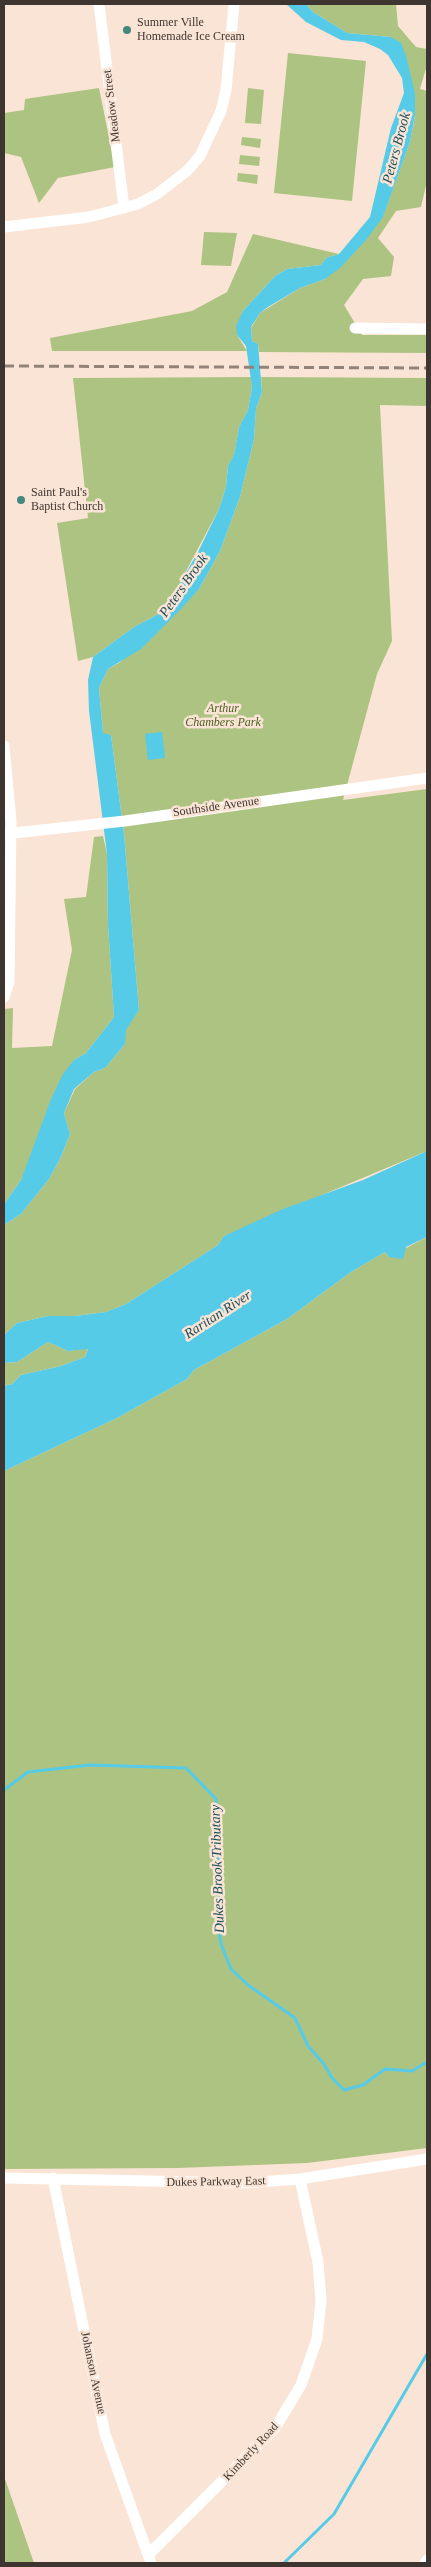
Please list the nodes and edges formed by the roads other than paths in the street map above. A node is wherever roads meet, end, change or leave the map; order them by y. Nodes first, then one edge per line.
1 (99, 4) edge
2 (234, 4) edge
3 (124, 208) junction
4 (4, 227) edge
5 (355, 328) dead end
6 (427, 329) edge
7 (4, 746) edge
8 (427, 778) edge
9 (7, 834) edge
10 (4, 997) edge
11 (427, 2160) edge
12 (4, 2178) edge
13 (53, 2178) junction
14 (300, 2179) junction
15 (150, 2559) edge
16 (427, 2560) edge
17 (425, 2563) edge

1 - 3 street, Meadow Street
2 - 3 street
3 - 4 street
5 - 6 street
7 - 9 street
8 - 9 street, Southside Avenue
9 - 10 street
11 - 14 street, Dukes Parkway East
12 - 13 street, Dukes Parkway East
13 - 14 street, Dukes Parkway East
13 - 15 street, Johanson Avenue
14 - 15 street, Kimberly Road
16 - 17 street

